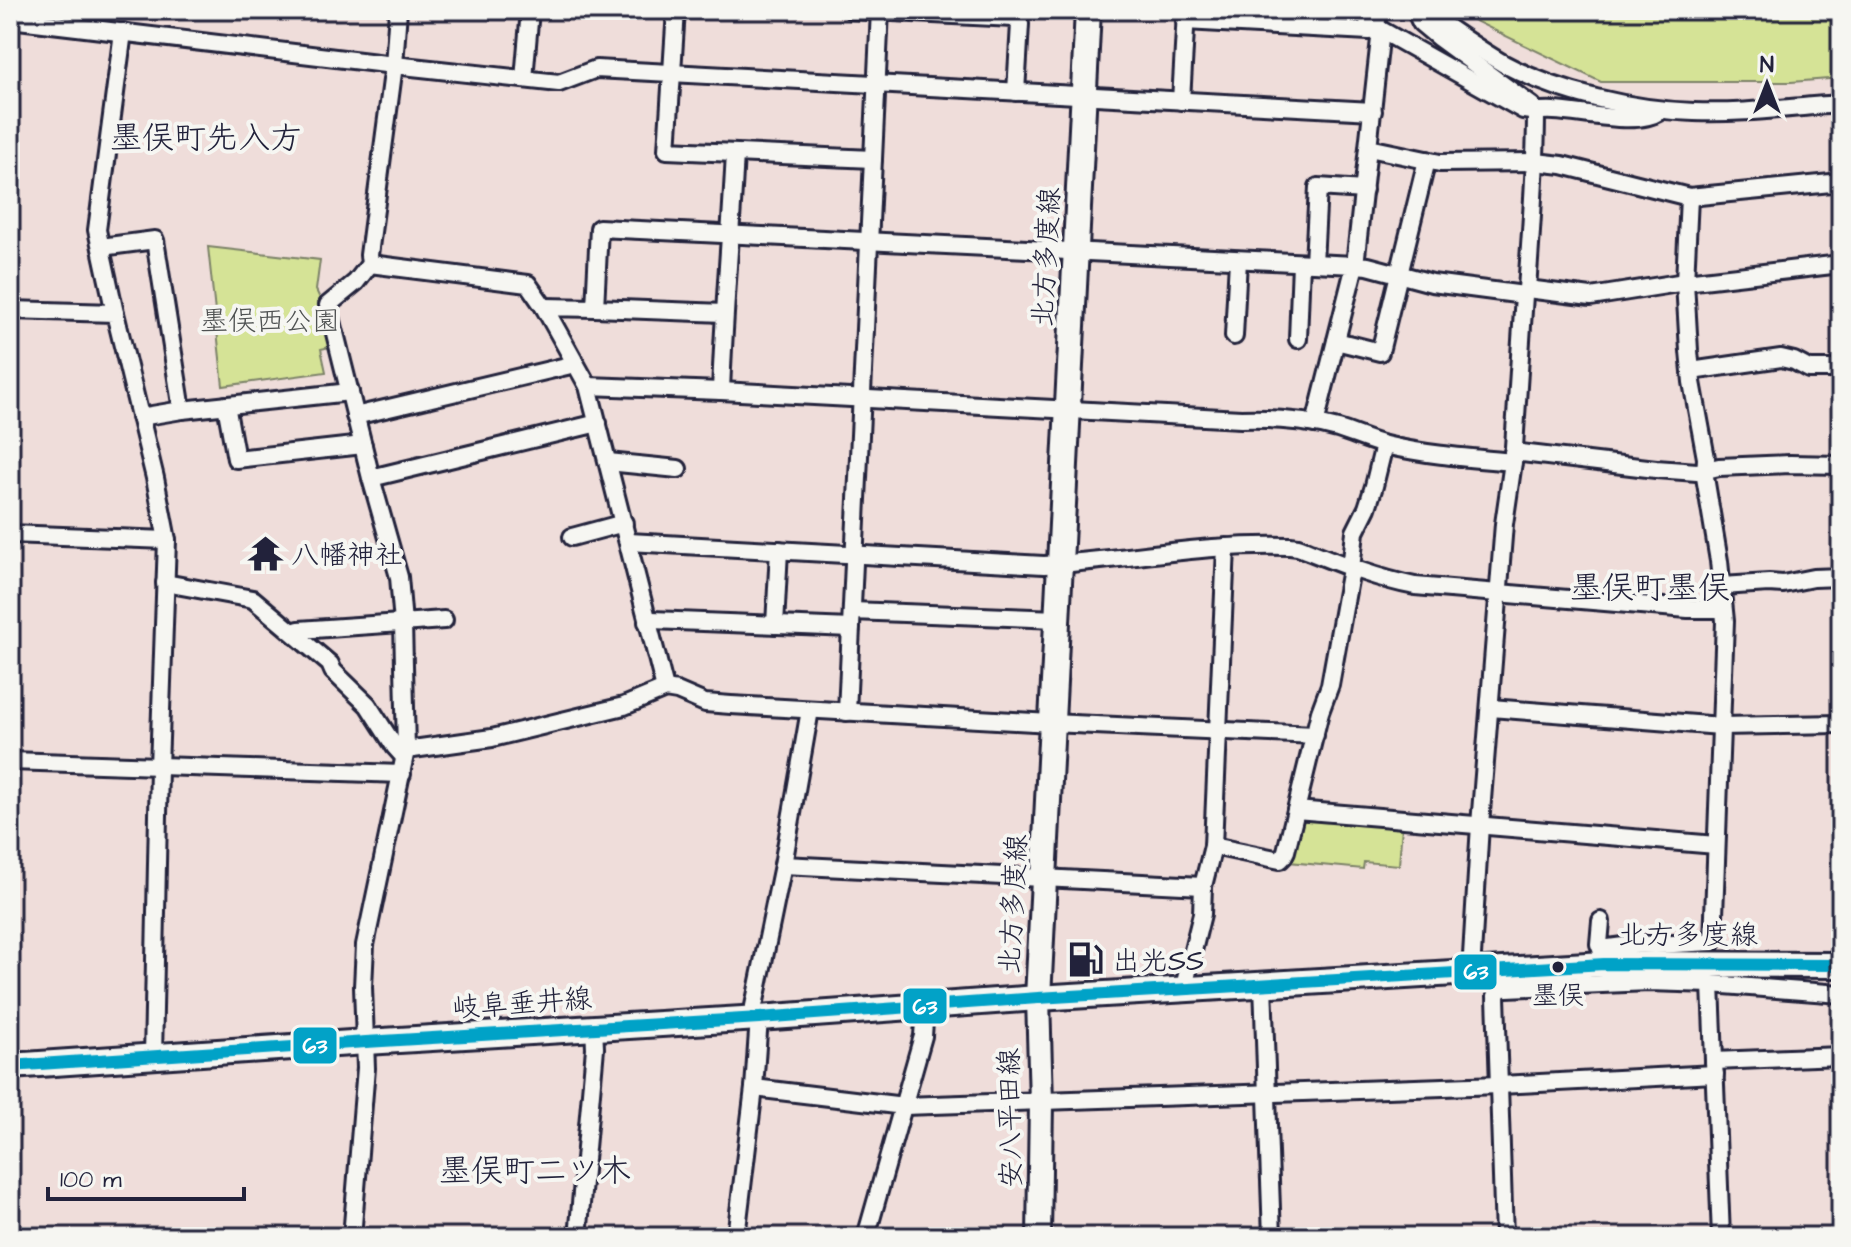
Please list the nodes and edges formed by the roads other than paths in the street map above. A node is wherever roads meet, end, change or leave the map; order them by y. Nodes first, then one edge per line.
1 (398, 10) edge
2 (530, 10) edge
3 (676, 10) edge
4 (852, 10) edge
5 (1088, 10) edge
6 (1362, 10) edge
7 (1415, 10) edge
8 (1422, 10) edge
9 (880, 11) edge
10 (1015, 14) edge
11 (1186, 16) edge
12 (10, 19) edge
13 (1377, 22) edge
14 (123, 32) junction
15 (394, 65) junction
16 (671, 73) junction
17 (524, 79) junction
18 (875, 84) junction
19 (1016, 92) junction
20 (1084, 95) junction
21 (1181, 101) junction
22 (1841, 104) edge
23 (1661, 110) junction
24 (1373, 111) junction
25 (1536, 113) junction
26 (1369, 148) junction
27 (735, 153) junction
28 (873, 159) junction
29 (1427, 160) junction
30 (1536, 162) junction
31 (1841, 182) edge
32 (1364, 190) junction
33 (1689, 197) junction
34 (731, 235) junction
35 (870, 242) junction
36 (101, 247) junction
37 (1075, 251) junction
38 (1238, 260) junction
39 (1308, 263) junction
40 (370, 264) junction
41 (1841, 264) edge
42 (1355, 265) junction
43 (1399, 274) junction
44 (1685, 282) junction
45 (1525, 292) junction
46 (544, 307) junction
47 (595, 308) junction
48 (10, 310) edge
49 (115, 313) junction
50 (724, 313) junction
51 (1234, 336) dead end
52 (1298, 339) dead end
53 (1336, 341) junction
54 (575, 364) junction
55 (1841, 369) edge
56 (1691, 371) junction
57 (588, 386) junction
58 (721, 391) junction
59 (350, 392) junction
60 (862, 399) junction
61 (226, 405) junction
62 (1067, 409) junction
63 (182, 410) junction
64 (355, 416) junction
65 (140, 417) junction
66 (598, 423) junction
67 (1315, 424) junction
68 (363, 445) junction
69 (1384, 445) junction
70 (1513, 457) junction
71 (608, 462) junction
72 (1841, 465) edge
73 (678, 469) dead end
74 (1705, 470) junction
75 (371, 478) junction
76 (624, 523) junction
77 (10, 534) edge
78 (572, 537) dead end
79 (167, 540) junction
80 (629, 542) junction
81 (1226, 547) junction
82 (779, 550) junction
83 (855, 554) junction
84 (1060, 564) junction
85 (1351, 569) junction
86 (1841, 577) edge
87 (165, 583) junction
88 (1722, 586) junction
89 (1499, 594) junction
90 (1723, 609) junction
91 (1057, 619) junction
92 (444, 620) dead end
93 (851, 620) junction
94 (647, 622) junction
95 (403, 623) junction
96 (775, 625) junction
97 (294, 632) junction
98 (665, 689) junction
99 (1491, 708) junction
100 (810, 710) junction
101 (847, 712) junction
102 (1051, 723) junction
103 (1841, 724) edge
104 (1721, 726) junction
105 (1219, 731) junction
106 (1315, 735) junction
107 (404, 760) junction
108 (10, 761) edge
109 (159, 767) junction
110 (1296, 810) junction
111 (1480, 825) junction
112 (1716, 845) junction
113 (1213, 846) junction
114 (783, 865) junction
115 (1043, 879) junction
116 (1203, 886) junction
117 (1601, 921) dead end
118 (1841, 965) edge
119 (1471, 972) junction
120 (1500, 977) junction
121 (1263, 984) junction
122 (1711, 984) junction
123 (1186, 989) junction
124 (1841, 994) edge
125 (1038, 998) junction
126 (925, 1007) junction
127 (756, 1018) junction
128 (594, 1027) junction
129 (366, 1042) junction
130 (1841, 1056) edge
131 (153, 1057) junction
132 (10, 1066) edge
133 (1715, 1067) junction
134 (1499, 1085) junction
135 (754, 1088) junction
136 (1267, 1093) junction
137 (1041, 1102) junction
138 (904, 1106) junction
139 (352, 1237) edge
140 (578, 1237) edge
141 (736, 1237) edge
142 (866, 1237) edge
143 (1039, 1237) edge
144 (1272, 1237) edge
145 (1504, 1237) edge
146 (1721, 1237) edge

1 - 15 street
2 - 17 street
3 - 16 street
4 - 9 street
5 - 20 main road, 北方多度線
6 - 13 street
7 - 25 street
8 - 23 street
9 - 10 street
9 - 18 street
10 - 19 street
11 - 13 street
11 - 21 street
12 - 14 street
13 - 24 street
13 - 25 street
14 - 15 street
14 - 36 street
15 - 17 street
15 - 40 street
16 - 17 street
16 - 18 street
16 - 27 street
18 - 19 street
18 - 28 street
19 - 20 street
20 - 21 street
20 - 37 main road, 北方多度線
21 - 24 street
22 - 23 street
23 - 25 street
24 - 26 street
25 - 30 street
26 - 29 street
26 - 32 street
27 - 28 street
27 - 34 street
28 - 35 street
29 - 30 street
29 - 43 street
30 - 33 street
30 - 45 street
31 - 33 street
32 - 39 street
32 - 42 street
33 - 44 street
34 - 35 street
34 - 47 street
34 - 50 street
35 - 37 street
35 - 60 street
36 - 49 street
36 - 63 street
37 - 38 street
37 - 62 main road, 北方多度線
38 - 39 street
38 - 51 street
39 - 42 street
39 - 52 street
40 - 46 street
40 - 59 street
41 - 44 street
42 - 43 street
42 - 53 street
43 - 45 street
43 - 53 street
44 - 45 street
44 - 56 street
45 - 70 street
46 - 47 street
46 - 54 street
47 - 50 street
48 - 49 street
49 - 65 street
50 - 58 street
53 - 67 street
54 - 57 street
54 - 64 street
55 - 56 street
56 - 74 street
57 - 58 street
57 - 66 street
58 - 60 street
59 - 61 street
59 - 64 street
60 - 62 street
60 - 83 street
61 - 63 street
61 - 68 street
62 - 67 street
62 - 84 main road, 北方多度線
63 - 65 street
64 - 68 street
65 - 79 street
66 - 71 street
66 - 75 street
67 - 69 street
68 - 75 street
69 - 70 street
69 - 85 street
70 - 74 street
70 - 89 street
71 - 73 street
71 - 76 street
72 - 74 street
74 - 88 street
75 - 95 street
76 - 78 street
76 - 80 street
77 - 79 street
79 - 87 street
80 - 82 street
80 - 94 street
81 - 84 street
81 - 85 street
81 - 105 street
82 - 83 street
82 - 96 street
83 - 84 street
83 - 93 street
84 - 91 main road, 北方多度線
85 - 89 street
85 - 106 street
86 - 88 street
87 - 97 street
87 - 109 street
88 - 90 street
89 - 90 street
89 - 99 street
90 - 104 street
91 - 93 street
91 - 102 main road, 北方多度線
92 - 95 street
93 - 96 street
93 - 101 street
94 - 96 street
94 - 98 street
95 - 97 street
95 - 107 street
97 - 107 street
98 - 100 street
98 - 107 street
99 - 104 street
99 - 111 street
100 - 101 street
100 - 114 street
101 - 102 street
102 - 105 street
102 - 115 main road, 北方多度線
103 - 104 street
104 - 112 street
105 - 106 street
105 - 113 street
106 - 110 street
107 - 109 street
107 - 129 street
108 - 109 street
109 - 131 street
110 - 111 street
110 - 113 street
111 - 112 street
111 - 119 street
112 - 117 street
113 - 116 street
114 - 115 street
114 - 127 street
115 - 116 street
115 - 125 main road, 北方多度線
116 - 123 street
118 - 120 main road, 北方多度線
119 - 120 main road, 北方多度線
119 - 121 main road, 北方多度線
120 - 122 street
120 - 134 street
121 - 123 main road, 北方多度線
121 - 136 street
122 - 124 street
122 - 133 street
123 - 125 main road, 北方多度線
125 - 126 main road, 岐阜垂井線
125 - 137 main road, 安八平田線
126 - 127 main road, 岐阜垂井線
126 - 138 street
127 - 128 main road, 岐阜垂井線
127 - 135 street
128 - 129 main road, 岐阜垂井線
128 - 140 street
129 - 131 main road, 岐阜垂井線
129 - 139 street
130 - 133 street
131 - 132 main road, 岐阜垂井線
133 - 134 street
133 - 146 street
134 - 136 street
134 - 145 street
135 - 138 street
135 - 141 street
136 - 137 street
136 - 144 street
137 - 138 street
137 - 143 main road, 安八平田線
138 - 142 street

